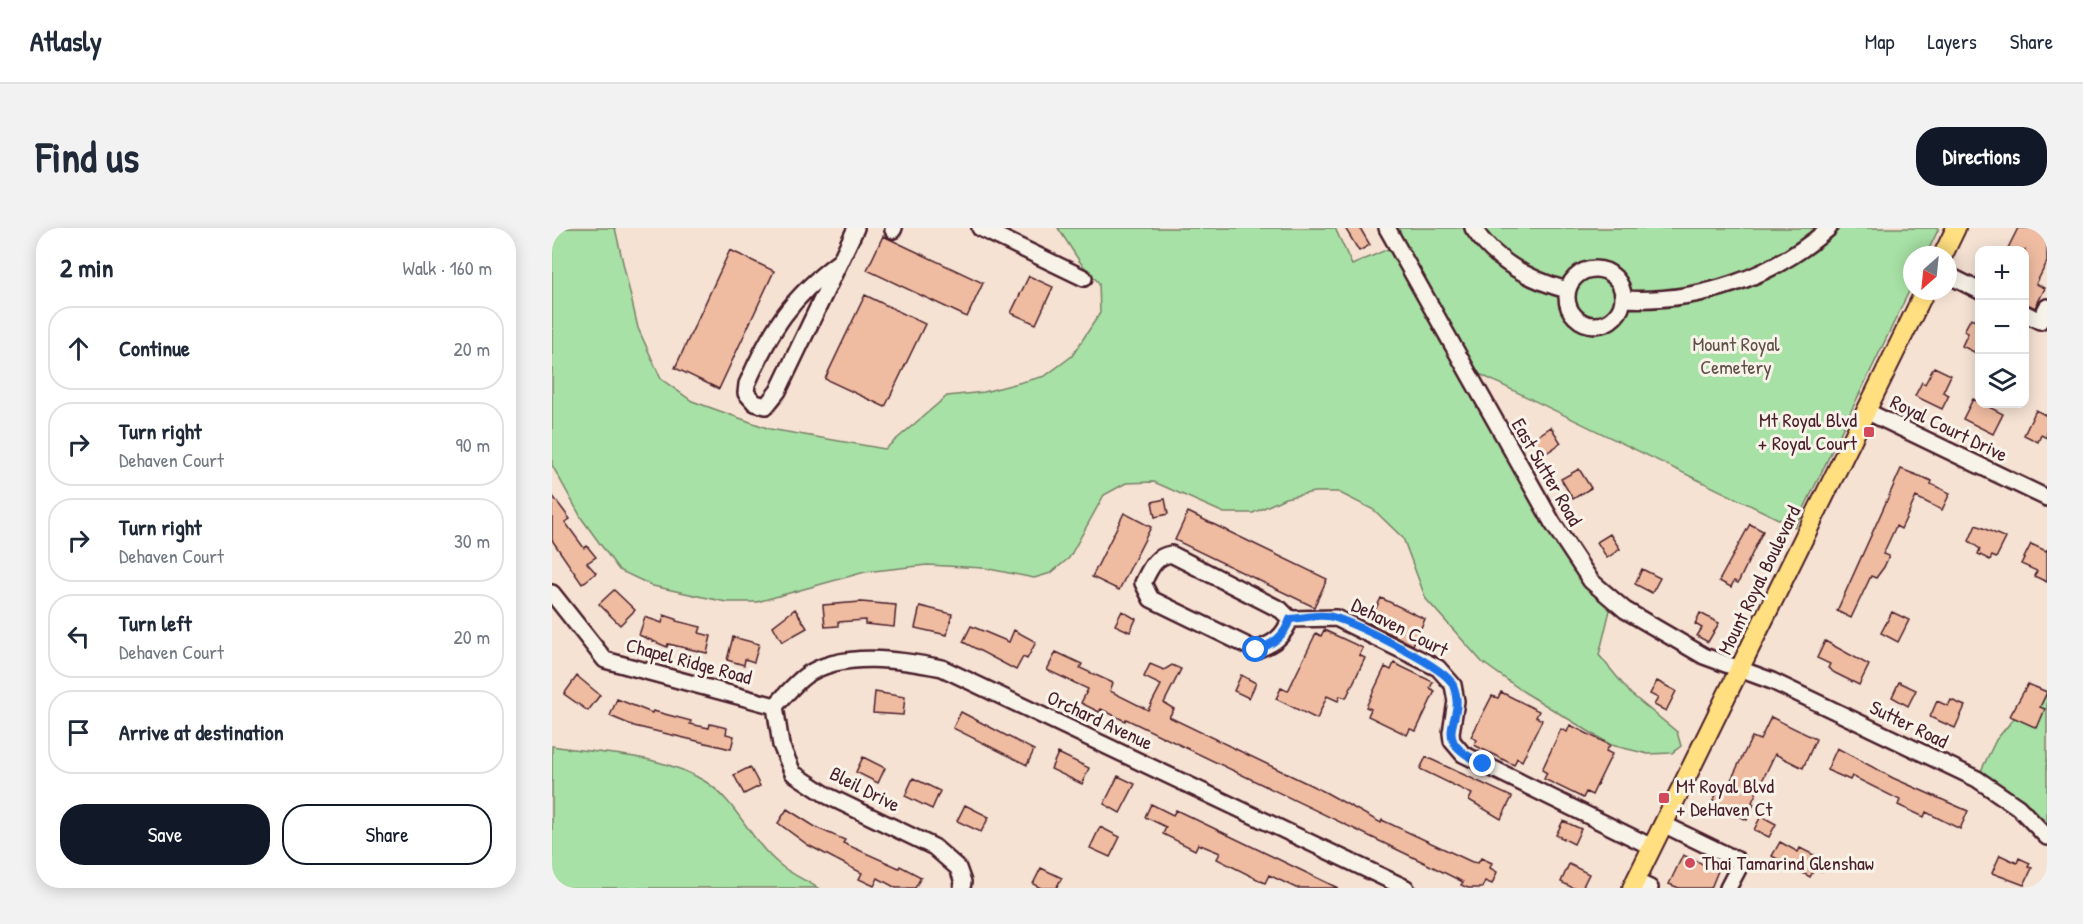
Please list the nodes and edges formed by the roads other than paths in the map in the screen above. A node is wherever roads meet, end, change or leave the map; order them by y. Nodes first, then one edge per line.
1 (856, 228) edge
2 (980, 228) edge
3 (1387, 228) edge
4 (1473, 228) edge
5 (1829, 228) edge
6 (1956, 228) edge
7 (1947, 246) edge
8 (840, 261) junction
9 (1084, 278) dead end
10 (1957, 280) edge
11 (1975, 288) edge
12 (1568, 290) junction
13 (1623, 299) junction
14 (1921, 300) edge
15 (2047, 307) edge
16 (2029, 315) edge
17 (1866, 411) junction
18 (2047, 498) edge
19 (552, 593) edge
20 (1290, 619) junction
21 (1740, 669) junction
22 (775, 706) junction
23 (1663, 824) junction
24 (2047, 837) edge
25 (1652, 847) junction
26 (1639, 886) edge
27 (962, 888) edge
28 (1406, 888) edge
29 (1728, 888) edge

1 - 8 street
2 - 9 street
3 - 21 street, East Sutter Road
4 - 12 street
5 - 13 street
6 - 7 main road
8 - 8 street
10 - 11 street
12 - 13 street
12 - 13 street
14 - 17 main road, Mount Royal Boulevard
15 - 16 street
17 - 18 street, Royal Court Drive
17 - 21 main road, Mount Royal Boulevard
19 - 22 street, Chapel Ridge Road
20 - 20 street
20 - 25 street, Dehaven Court
21 - 23 main road, Mount Royal Boulevard
21 - 24 street, Sutter Road
22 - 27 street, Bleil Drive
22 - 28 street, Orchard Avenue
23 - 25 main road, Mount Royal Boulevard
23 - 29 street
25 - 26 main road, Mount Royal Boulevard

